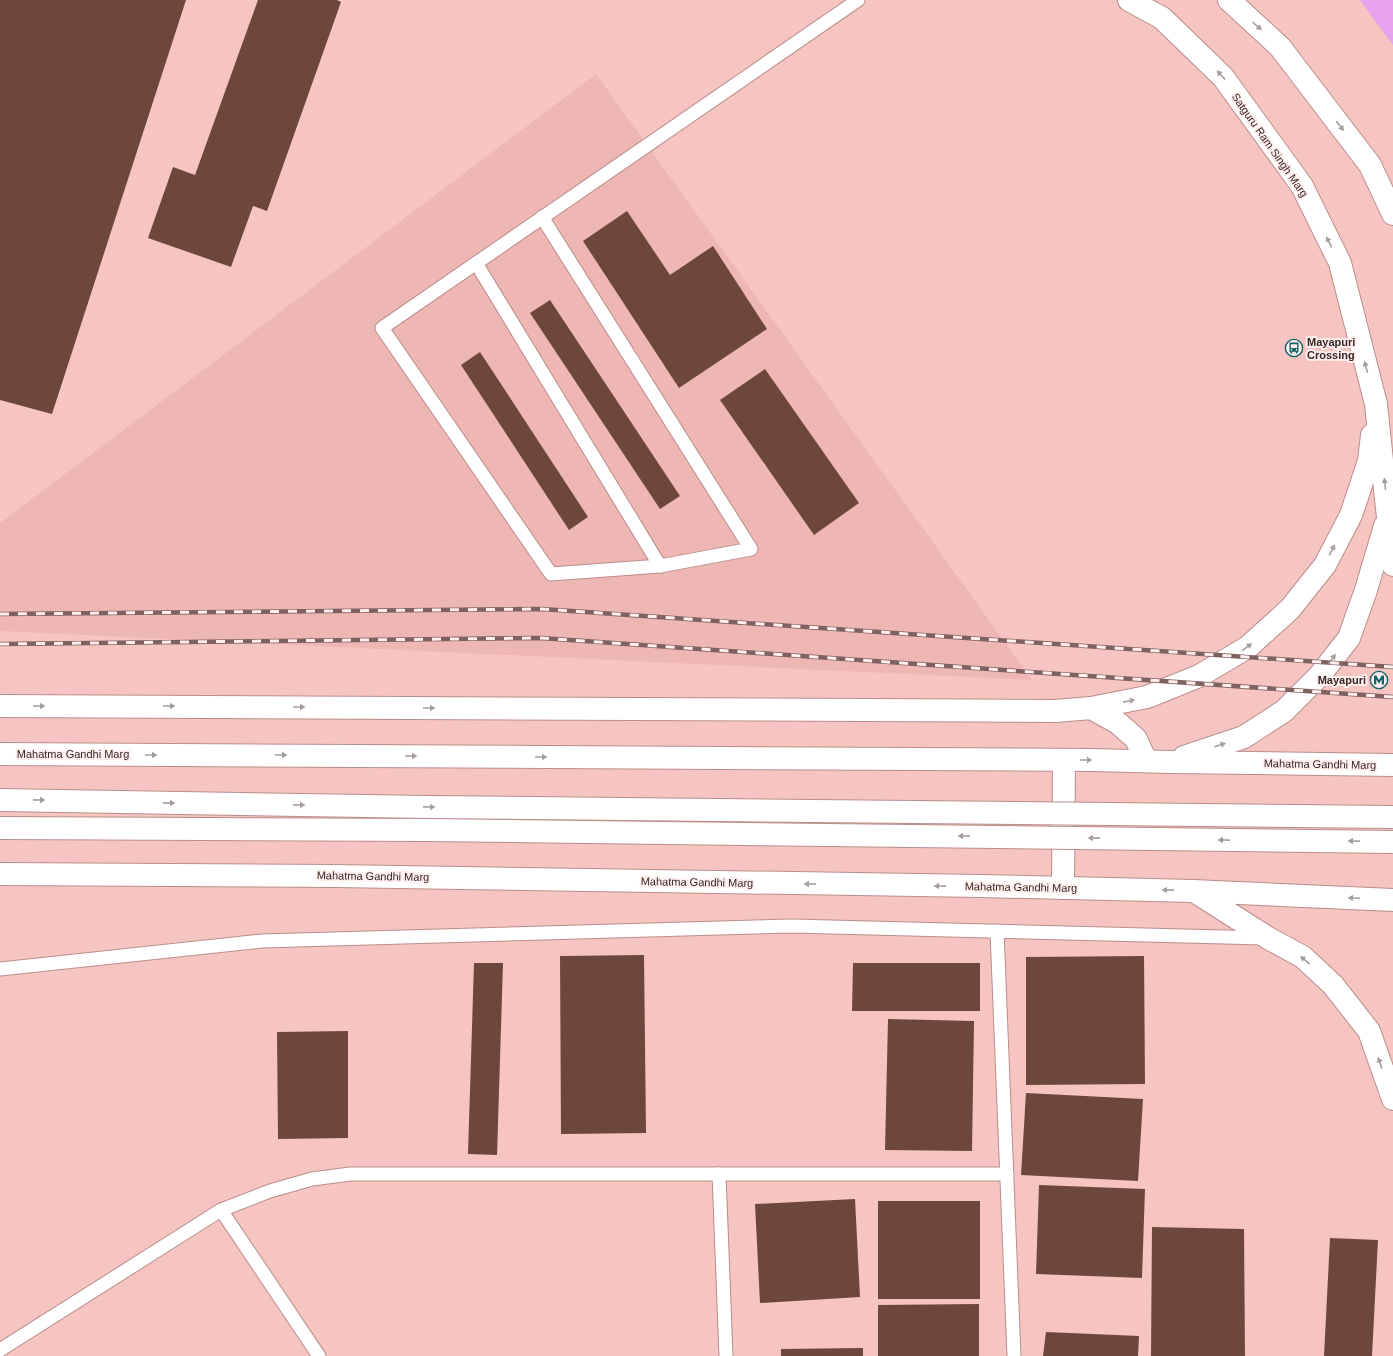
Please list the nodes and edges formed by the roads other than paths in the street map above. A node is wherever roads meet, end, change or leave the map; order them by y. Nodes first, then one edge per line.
1 (858, 0) edge
2 (1129, 0) edge
3 (1228, 0) edge
4 (1393, 214) edge
5 (542, 217) junction
6 (476, 263) junction
7 (1376, 404) junction
8 (1388, 514) junction
9 (1393, 565) edge
10 (660, 566) junction
11 (0, 706) edge
12 (1091, 708) junction
13 (0, 754) edge
14 (1056, 760) junction
15 (1146, 761) junction
16 (1170, 762) junction
17 (1393, 765) edge
18 (0, 800) edge
19 (1393, 817) edge
20 (0, 828) edge
21 (1393, 842) edge
22 (0, 874) edge
23 (1063, 888) junction
24 (1193, 890) junction
25 (1393, 900) edge
26 (997, 931) junction
27 (1268, 938) junction
28 (0, 969) edge
29 (1393, 1099) edge
30 (719, 1174) junction
31 (1007, 1174) junction
32 (221, 1210) junction
33 (0, 1350) edge
34 (319, 1356) edge
35 (726, 1356) edge
36 (1014, 1356) edge

1 - 5 lane
7 -> 2 main road, Satguru Ram Singh Marg
3 -> 4 main road
5 - 6 lane
5 - 10 lane
6 - 10 lane
6 - 10 lane
8 -> 7 main road, Satguru Ram Singh Marg
12 -> 7 main road
8 - 9 main road, Satguru Ram Singh Marg
16 -> 8 main road
11 -> 12 main road
12 - 15 main road
13 -> 14 main road, Mahatma Gandhi Marg
14 -> 15 main road, Mahatma Gandhi Marg
14 - 23 main road
15 - 16 main road, Mahatma Gandhi Marg
16 - 17 main road, Mahatma Gandhi Marg
18 -> 19 main road, bridge
21 -> 20 main road, bridge
23 -> 22 main road, Mahatma Gandhi Marg
24 -> 23 main road, Mahatma Gandhi Marg
25 -> 24 main road, Mahatma Gandhi Marg
24 - 27 main road
26 - 27 lane
26 - 28 lane
26 - 31 lane
29 -> 27 main road
30 - 31 lane
30 - 32 lane
30 - 35 lane
31 - 36 lane
32 - 33 lane
32 - 34 lane

